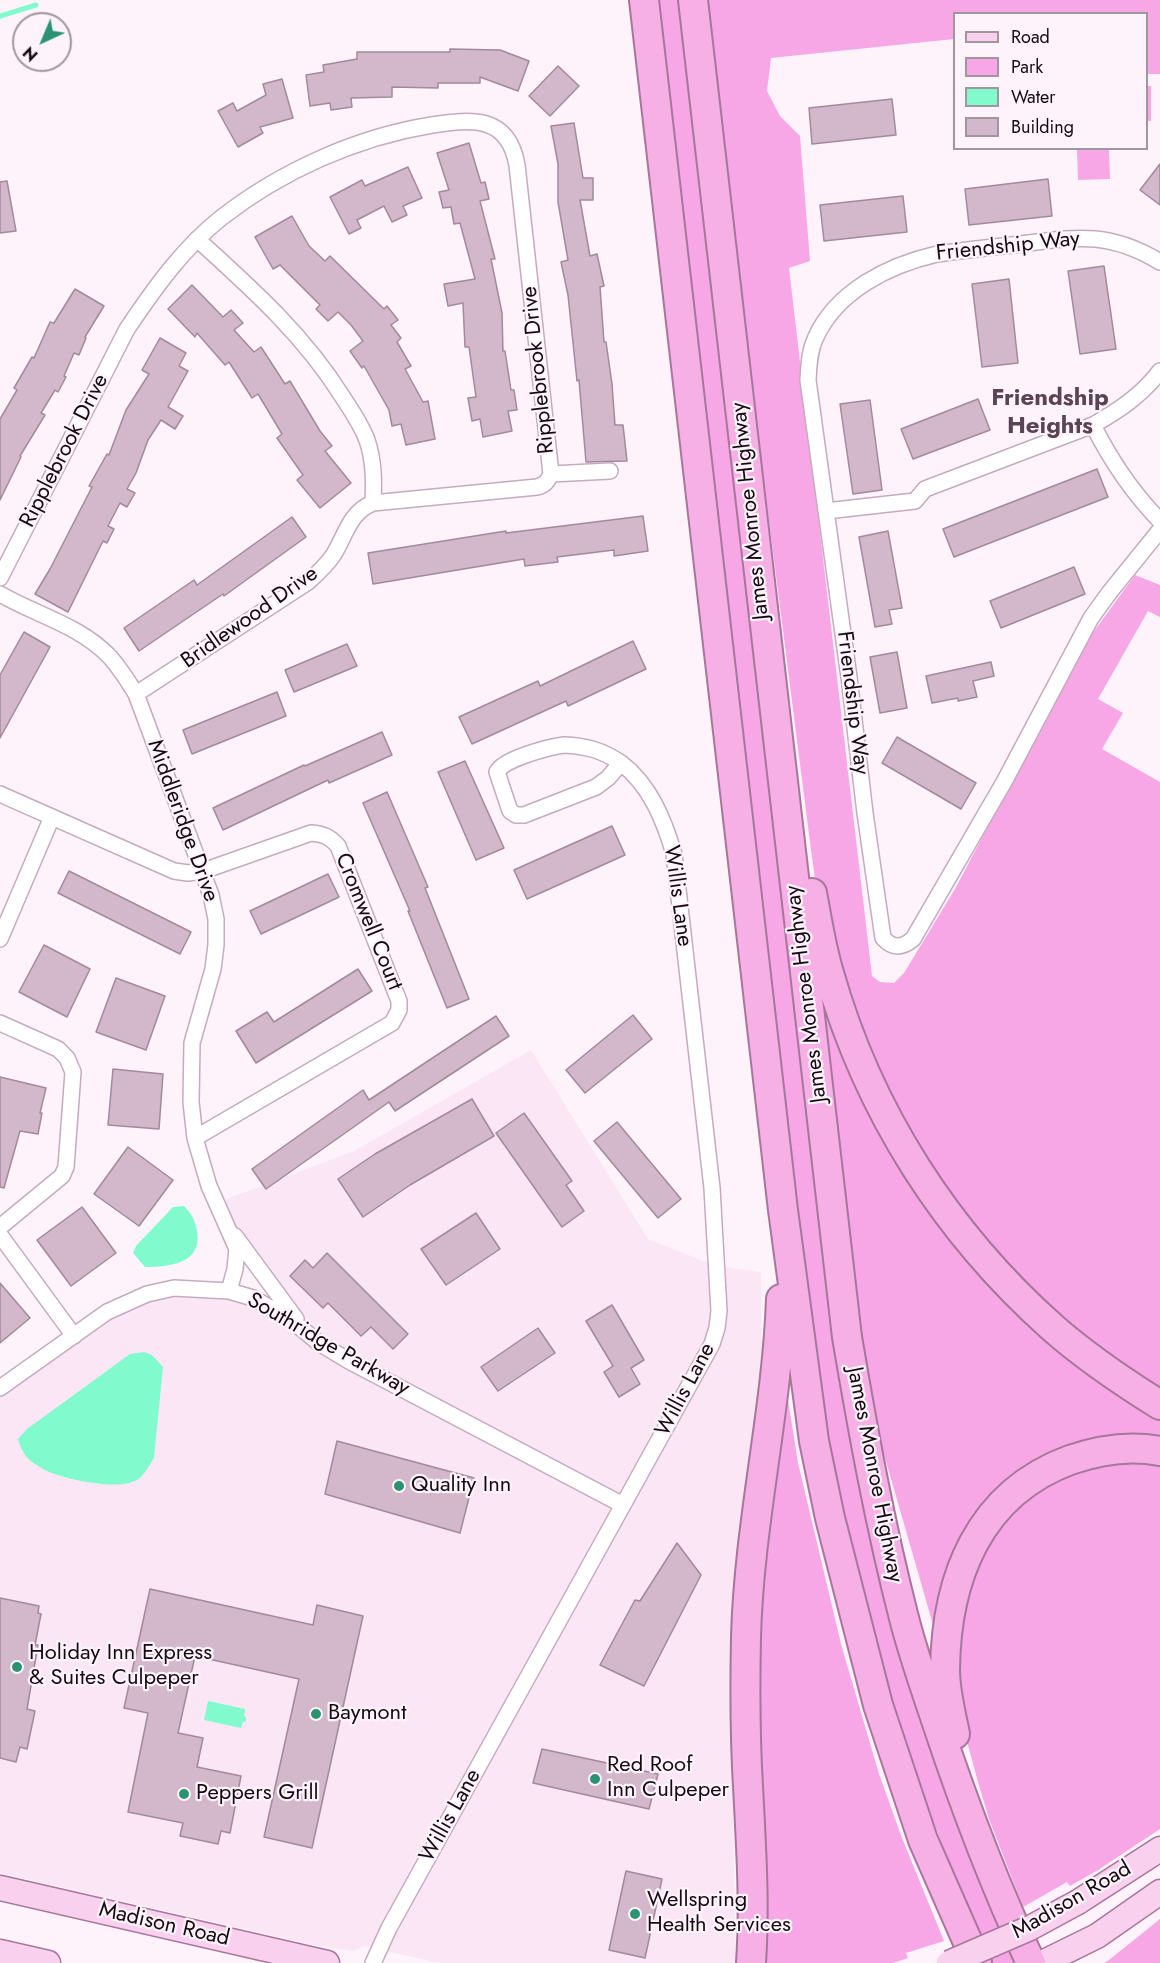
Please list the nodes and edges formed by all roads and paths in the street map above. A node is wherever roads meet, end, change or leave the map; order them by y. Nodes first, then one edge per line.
1 (644, 0) edge
2 (693, 0) edge
3 (197, 239) junction
4 (1160, 262) edge
5 (1160, 371) edge
6 (1093, 425) junction
7 (610, 471) dead end
8 (551, 474) junction
9 (373, 503) junction
10 (826, 511) junction
11 (1160, 521) edge
12 (1160, 530) edge
13 (0, 578) edge
14 (0, 594) edge
15 (136, 694) junction
16 (774, 708) junction
17 (621, 763) junction
18 (0, 794) edge
19 (52, 817) junction
20 (203, 872) junction
21 (0, 939) edge
22 (0, 1023) edge
23 (195, 1138) junction
24 (783, 1210) junction
25 (222, 1217) junction
26 (0, 1227) edge
27 (0, 1235) edge
28 (229, 1291) junction
29 (304, 1331) junction
30 (74, 1336) junction
31 (0, 1388) edge
32 (1160, 1405) edge
33 (1160, 1451) edge
34 (623, 1505) junction
35 (1160, 1849) edge
36 (987, 1864) junction
37 (0, 1888) edge
38 (1160, 1892) edge
39 (0, 1952) edge
40 (48, 1963) edge
41 (327, 1963) edge
42 (373, 1963) edge
43 (751, 1963) edge
44 (949, 1963) edge
45 (977, 1963) edge
46 (1031, 1963) edge
47 (1042, 1963) edge

1 - 24 highway
2 - 16 highway, James Monroe Highway
3 - 8 street, Ripplebrook Drive
3 - 9 street
3 - 13 street, Ripplebrook Drive
4 - 10 street, Friendship Way
5 - 6 street
6 - 10 street
6 - 11 street
7 - 8 street
8 - 9 street, Ripplebrook Drive
9 - 15 street, Bridlewood Drive
10 - 12 street, Friendship Way
14 - 15 street, Middleridge Drive
15 - 20 street, Middleridge Drive
16 - 32 highway
16 - 36 highway, James Monroe Highway
17 - 17 street, Willis Lane
17 - 34 street, Willis Lane
18 - 19 street
19 - 20 street
19 - 21 street
20 - 23 street, Middleridge Drive
20 - 23 street, Cromwell Court
22 - 26 street
23 - 25 street, Middleridge Drive
24 - 43 highway
24 - 45 highway
25 - 28 street, Middleridge Drive
25 - 29 street
27 - 30 street
28 - 29 street, Southridge Parkway
28 - 30 street, Southridge Parkway
29 - 34 street, Southridge Parkway
30 - 31 street, Southridge Parkway
33 - 36 highway
34 - 42 street, Willis Lane
35 - 44 main road, Madison Road, bridge
36 - 46 highway, James Monroe Highway
37 - 41 main road, Madison Road
38 - 47 main road, Madison Road
39 - 40 main road

